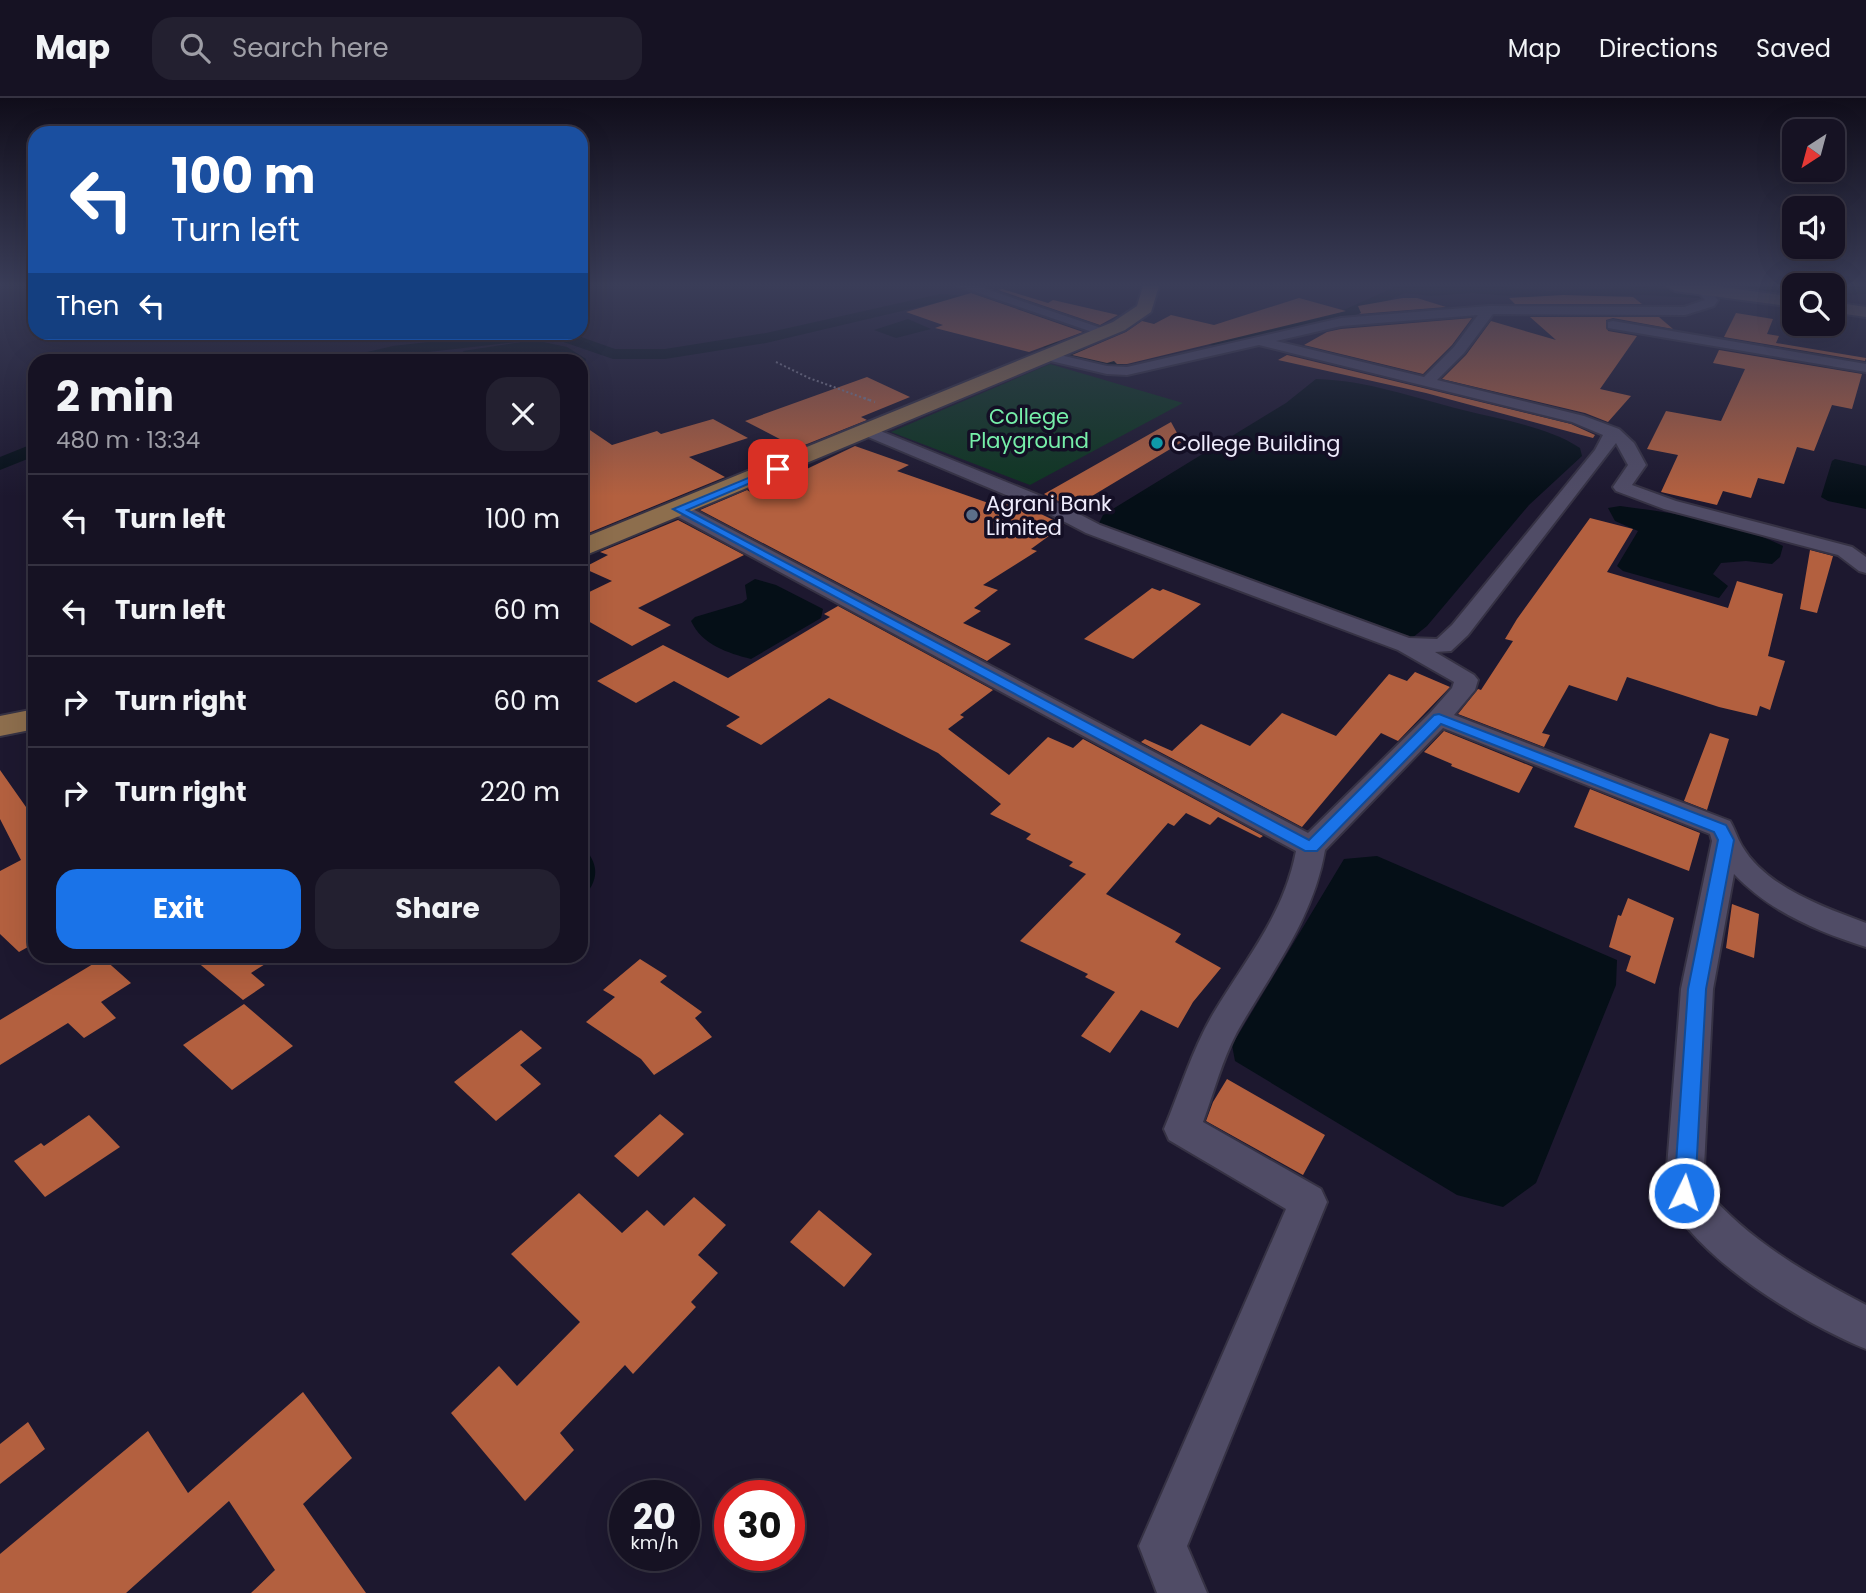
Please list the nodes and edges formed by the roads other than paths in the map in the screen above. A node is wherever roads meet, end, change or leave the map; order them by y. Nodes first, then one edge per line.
1 (1048, 356) joint
2 (1195, 356) edge
3 (1320, 356) edge
4 (1452, 356) edge
5 (1793, 356) edge
6 (1866, 368) edge
7 (1427, 382) junction
8 (867, 431) junction
9 (1613, 432) junction
10 (678, 509) junction
11 (588, 546) edge
12 (1866, 568) edge
13 (1406, 645) junction
14 (1439, 718) junction
15 (28, 720) edge
16 (0, 726) edge
17 (1726, 840) junction
18 (1311, 847) junction
19 (1866, 935) edge
20 (1866, 1328) edge
21 (1182, 1593) edge

1 - 2 street
1 - 8 main road
3 - 7 street
4 - 7 street
5 - 6 street
7 - 9 street
8 - 10 main road
8 - 13 street
9 - 12 street
9 - 13 street
10 - 11 main road
10 - 18 street
13 - 14 street
14 - 17 street
14 - 18 street
15 - 16 main road
17 - 19 street
17 - 20 street
18 - 21 street

